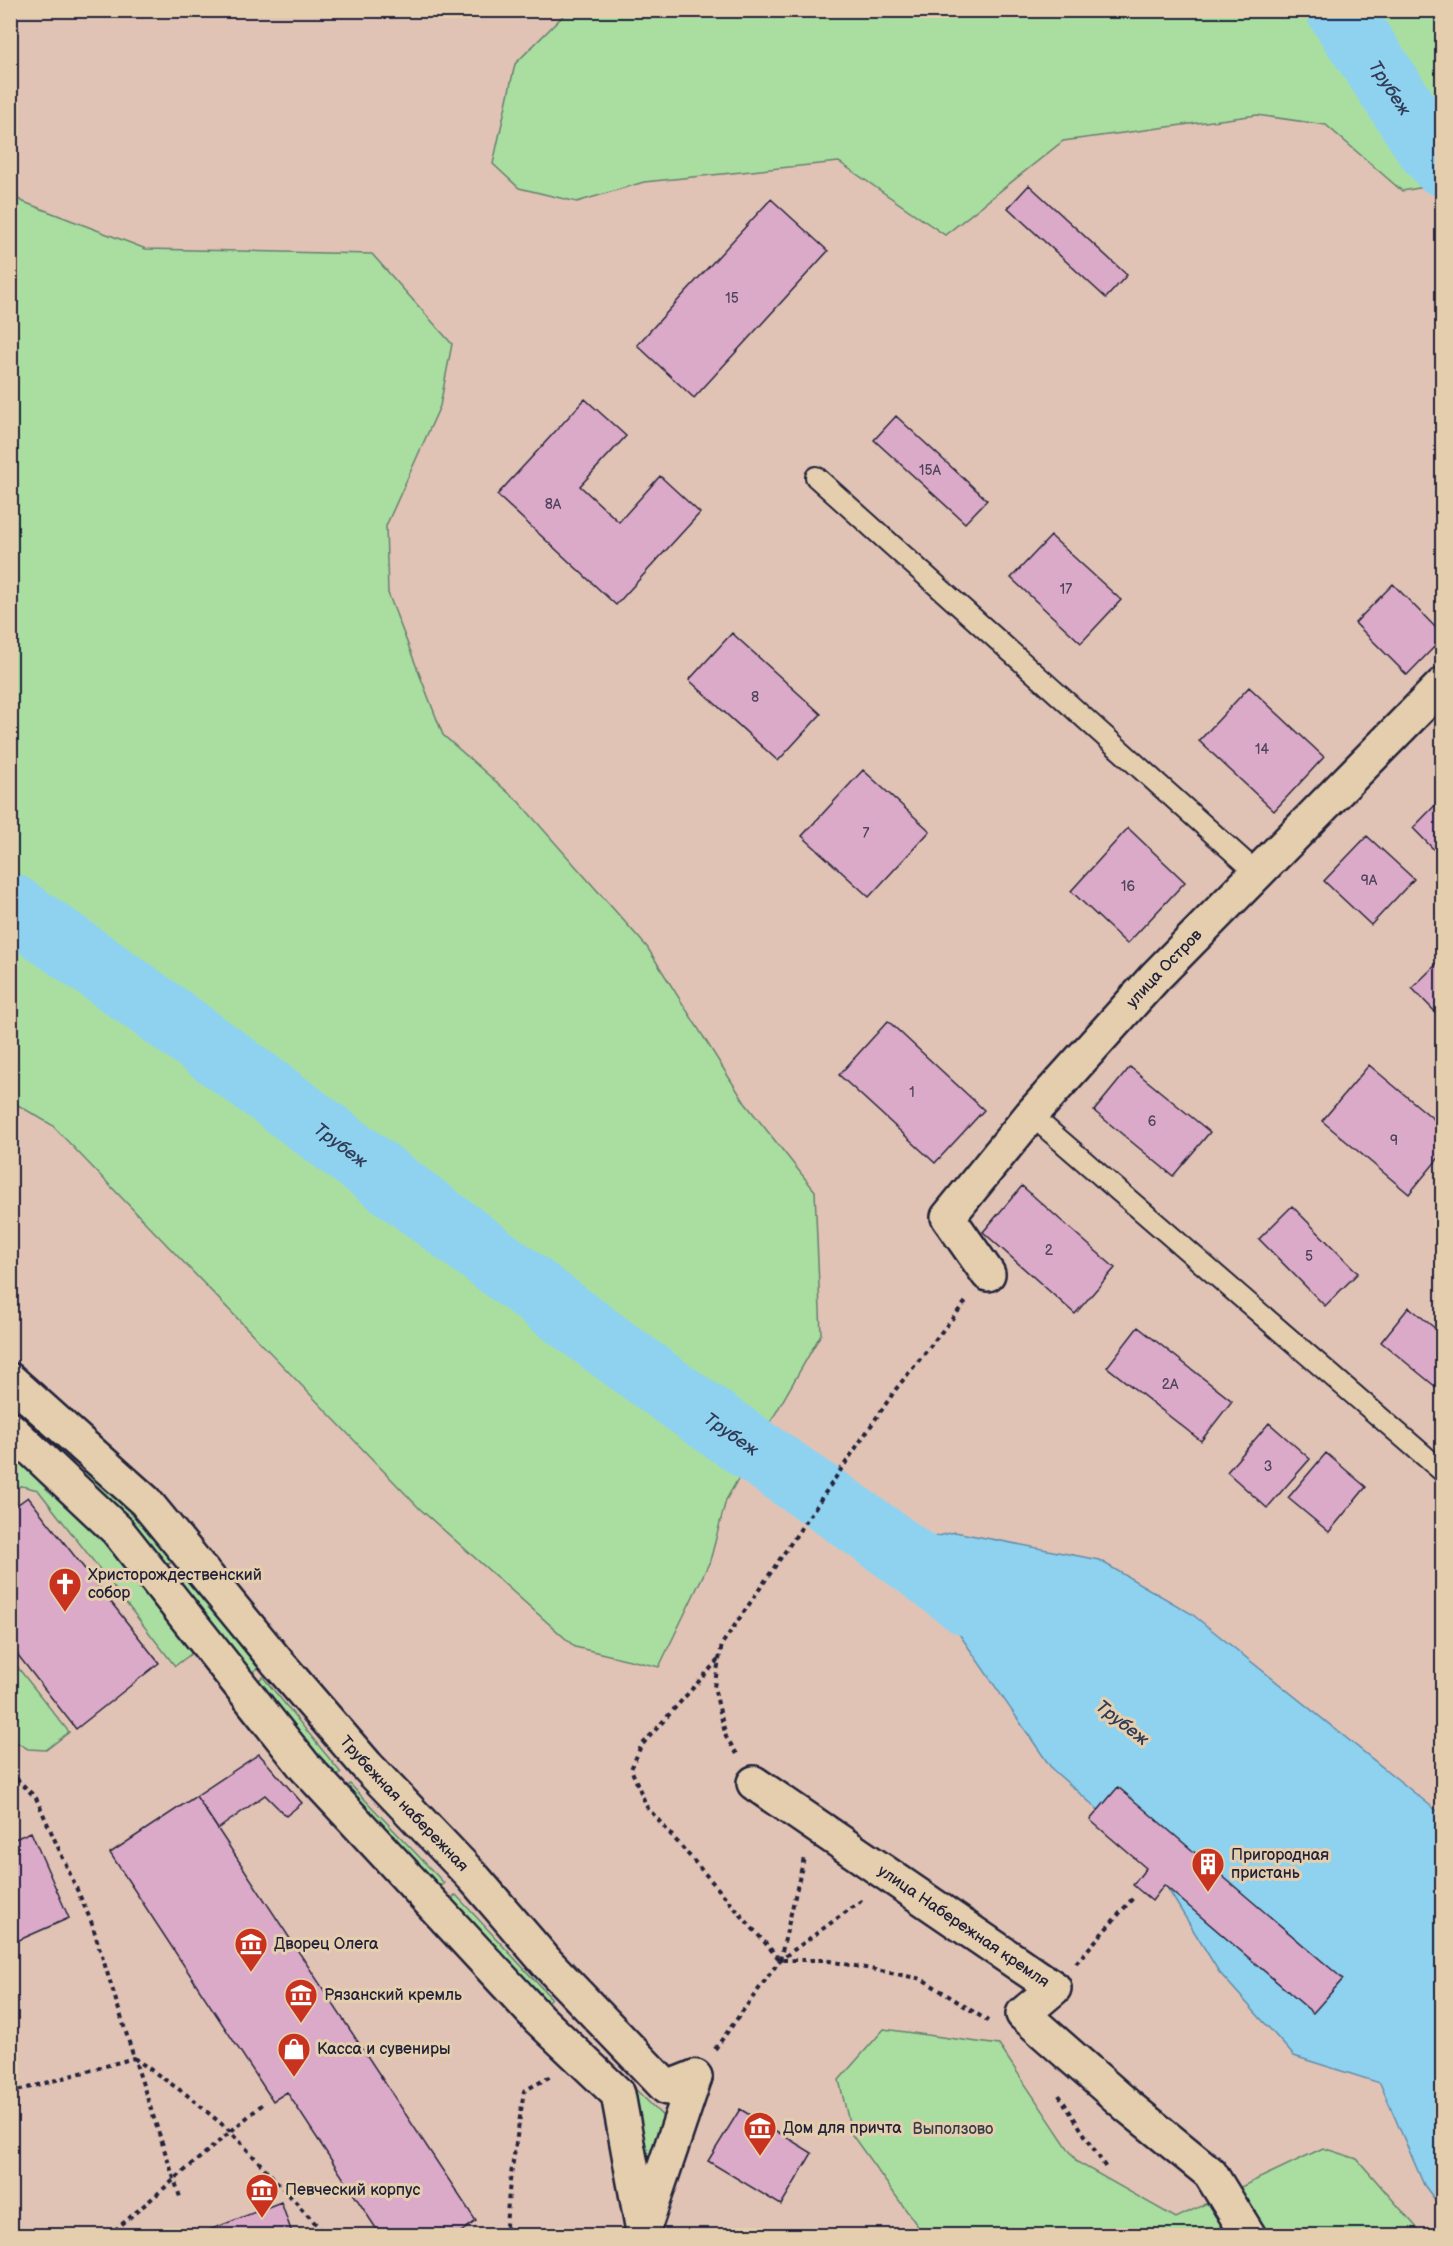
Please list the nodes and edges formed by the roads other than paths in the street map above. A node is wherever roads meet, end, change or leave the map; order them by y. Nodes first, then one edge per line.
1 (816, 477) dead end
2 (1443, 685) edge
3 (1257, 873) junction
4 (1031, 1115) junction
5 (988, 1274) road end
6 (10, 1380) edge
7 (10, 1429) edge
8 (1443, 1471) edge
9 (754, 1783) dead end
10 (642, 2233) edge
11 (1249, 2235) edge

1 - 3 lane
2 - 3 street, улица Остров
3 - 4 street, улица Остров
4 - 5 street, улица Остров
4 - 8 lane
6 - 10 street, Трубежная набережная
7 - 10 street
9 - 11 street, улица Набережная кремля

